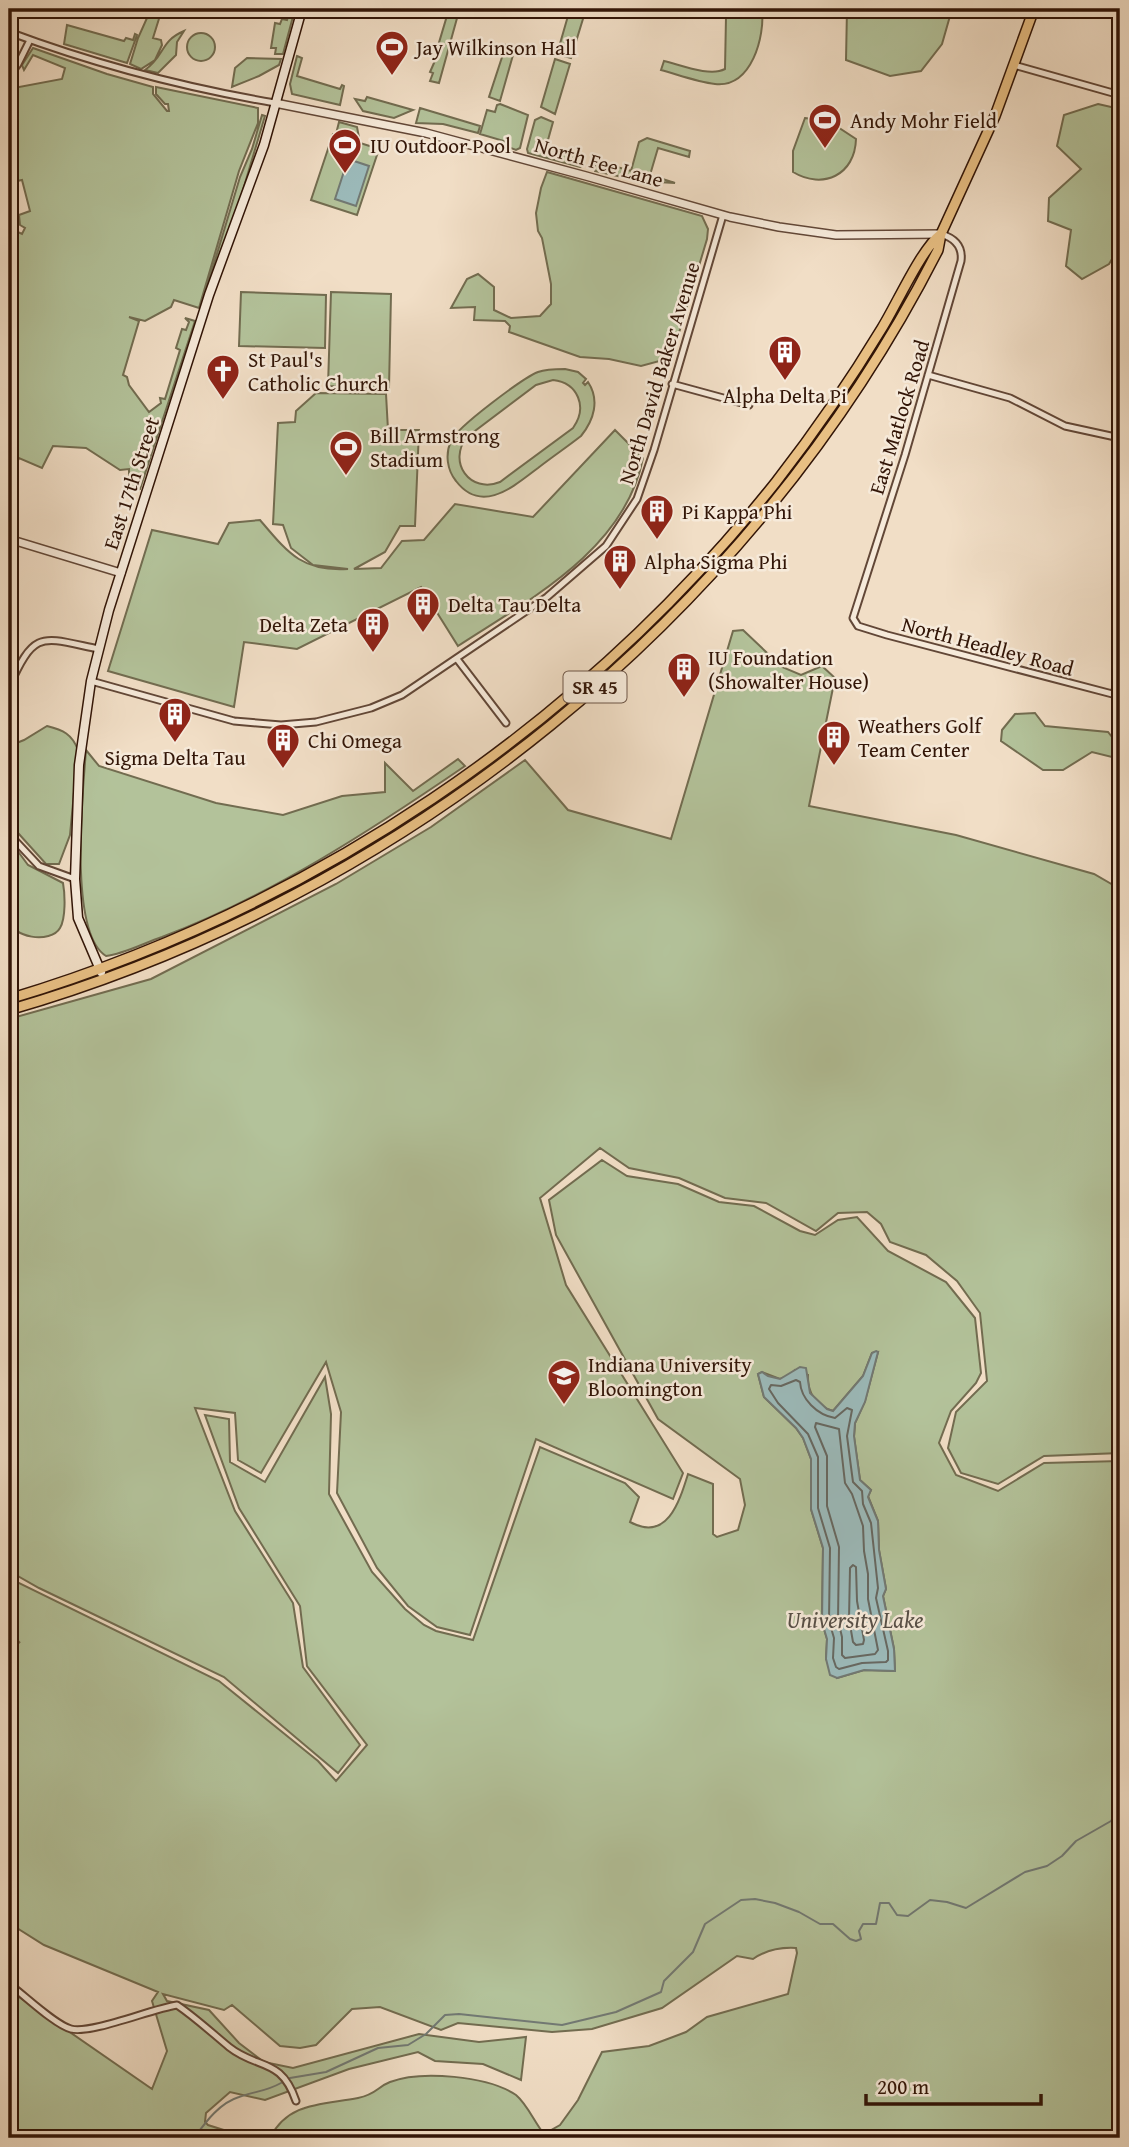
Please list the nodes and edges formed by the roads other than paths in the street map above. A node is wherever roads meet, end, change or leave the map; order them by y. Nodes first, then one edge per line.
1 (302, 9) edge
2 (1034, 9) edge
3 (9, 32) edge
4 (30, 40) junction
5 (1014, 65) junction
6 (9, 76) edge
7 (1120, 95) edge
8 (275, 103) junction
9 (723, 215) junction
10 (941, 234) junction
11 (928, 375) junction
12 (672, 384) junction
13 (749, 405) dead end
14 (1120, 438) edge
15 (9, 540) edge
16 (121, 573) junction
17 (853, 618) joint
18 (98, 649) junction
19 (457, 659) junction
20 (1120, 672) edge
21 (91, 681) junction
22 (9, 687) edge
23 (1117, 695) edge
24 (506, 723) dead end
25 (9, 834) edge
26 (75, 879) junction
27 (102, 974) junction
28 (9, 999) edge
29 (9, 1010) edge
30 (9, 1984) edge
31 (296, 2101) dead end

1 - 8 main road, East 17th Street
2 - 5 highway, SR 45
3 - 4 street, North Fee Lane
4 - 6 street
4 - 8 street, North Fee Lane
5 - 7 street
5 - 10 highway, SR 45
8 - 9 street, North Fee Lane
8 - 16 main road, East 17th Street
9 - 10 street, North Fee Lane
9 - 12 street, North David Baker Avenue
10 - 11 street, East Matlock Road
10 - 27 highway, SR 45
11 - 14 street
11 - 17 street, East Matlock Road
12 - 13 street
12 - 19 street, North David Baker Avenue
15 - 16 street
16 - 18 main road, East 17th Street
17 - 23 street, North Headley Road
18 - 21 main road, East 17th Street
18 - 22 street
19 - 21 street, North David Baker Avenue
19 - 24 street
20 - 23 street
21 - 26 main road, East 17th Street
25 - 26 street
26 - 27 main road, East 17th Street
27 - 28 highway, SR 45
27 - 29 highway, SR 45
30 - 31 street

